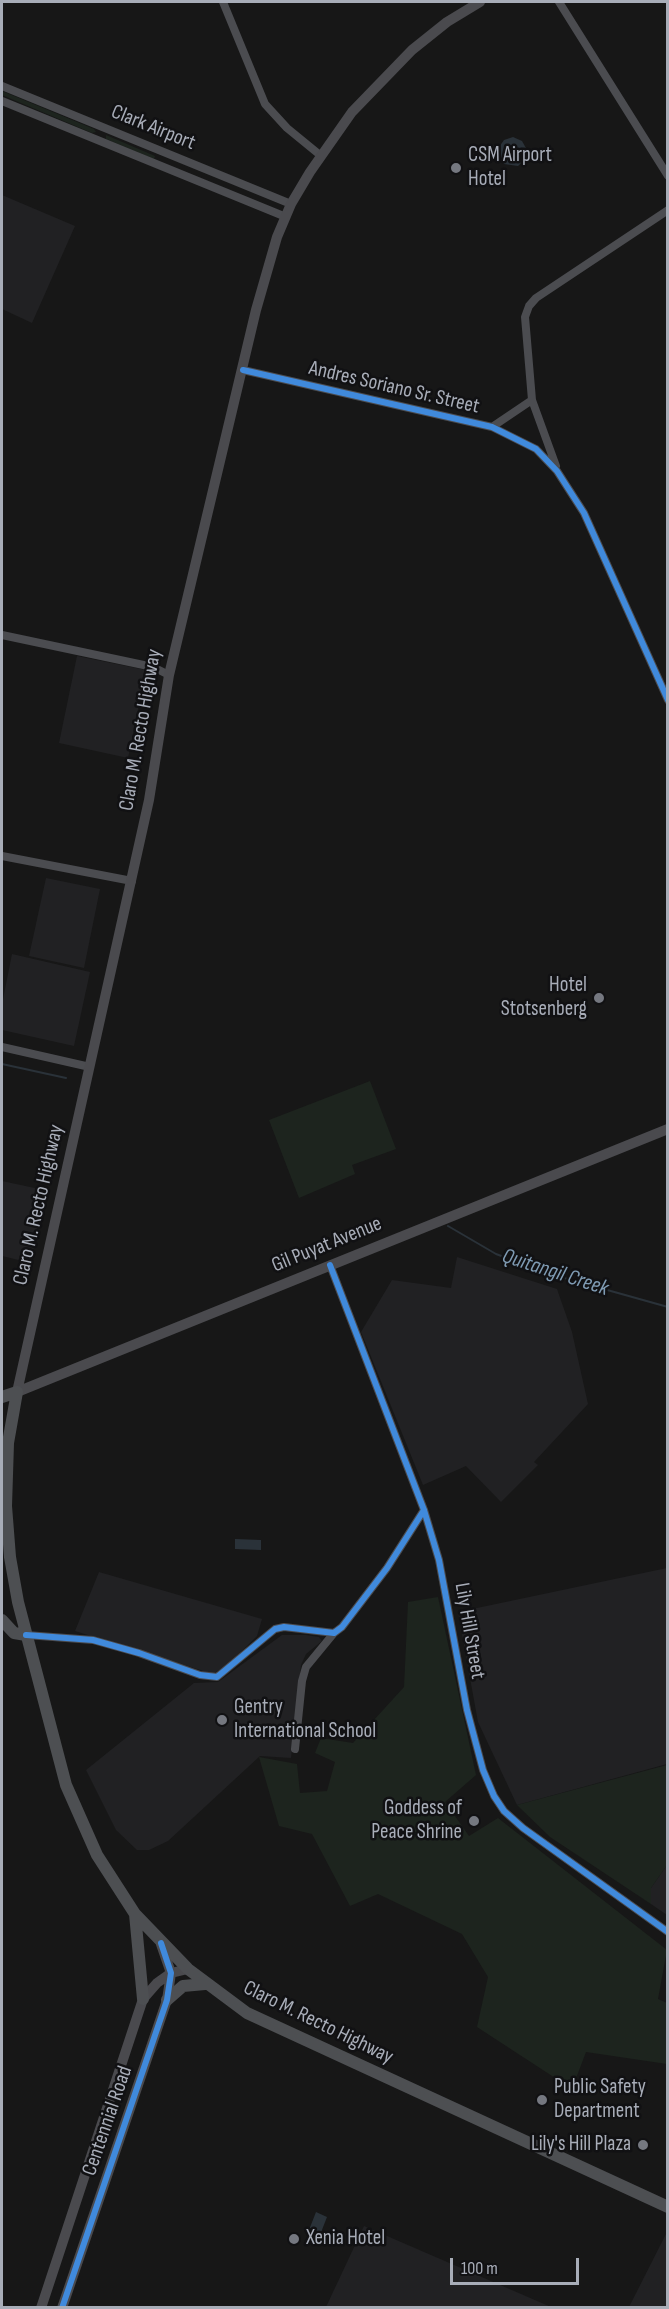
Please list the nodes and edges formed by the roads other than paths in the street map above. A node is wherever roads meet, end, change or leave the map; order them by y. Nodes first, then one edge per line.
1 (223, 2) edge
2 (480, 2) edge
3 (559, 2) edge
4 (2, 86) edge
5 (2, 101) edge
6 (104, 127) junction
7 (99, 139) junction
8 (320, 155) junction
9 (668, 176) edge
10 (291, 204) junction
11 (668, 210) edge
12 (286, 217) junction
13 (243, 370) junction
14 (532, 400) junction
15 (492, 427) junction
16 (557, 471) junction
17 (2, 635) edge
18 (169, 675) junction
19 (668, 700) edge
20 (2, 856) edge
21 (132, 881) junction
22 (2, 1047) edge
23 (90, 1067) junction
24 (668, 1129) edge
25 (330, 1265) junction
26 (17, 1392) junction
27 (2, 1397) edge
28 (424, 1510) junction
29 (2, 1620) edge
30 (334, 1633) junction
31 (26, 1635) junction
32 (295, 1749) dead end
33 (135, 1914) junction
34 (668, 1932) edge
35 (161, 1943) junction
36 (188, 1969) junction
37 (171, 1973) junction
38 (205, 1984) junction
39 (143, 1999) junction
40 (167, 2000) junction
41 (668, 2207) edge
42 (41, 2307) edge
43 (62, 2307) edge

1 - 8 street
2 - 8 main road, Claro M. Recto Highway
3 - 9 street
4 - 6 street, Clark Airport
5 - 7 street, Clark Airport
6 - 7 street
6 - 10 street, Clark Airport
7 - 12 street, Clark Airport
8 - 10 main road, Claro M. Recto Highway
10 - 12 main road, Claro M. Recto Highway
11 - 14 street
12 - 13 main road, Claro M. Recto Highway
13 - 15 street, Andres Soriano Sr. Street
13 - 18 main road, Claro M. Recto Highway
14 - 15 street
14 - 16 street
15 - 16 street, Andres Soriano Sr. Street
16 - 19 street, Andres Soriano Sr. Street
17 - 18 street
18 - 21 main road, Claro M. Recto Highway
20 - 21 street
21 - 23 main road, Claro M. Recto Highway
22 - 23 street
23 - 26 main road, Claro M. Recto Highway
24 - 25 main road, Gil Puyat Avenue
25 - 26 main road, Gil Puyat Avenue
25 - 28 street, Lily Hill Street
26 - 27 main road, Gil Puyat Avenue
26 - 31 main road, Claro M. Recto Highway
28 - 30 street
28 - 34 street, Lily Hill Street
29 - 31 main road
30 - 31 street
30 - 32 street
31 - 33 main road, Claro M. Recto Highway
33 - 35 main road, Claro M. Recto Highway
33 - 39 main road
35 - 36 main road, Claro M. Recto Highway
35 - 37 main road, Centennial Road
36 - 37 main road, Centennial Road
36 - 38 main road, Claro M. Recto Highway
37 - 39 main road, Centennial Road
37 - 40 main road, Centennial Road
38 - 40 main road
38 - 41 main road, Claro M. Recto Highway
39 - 42 main road, Centennial Road
40 - 43 main road, Centennial Road

